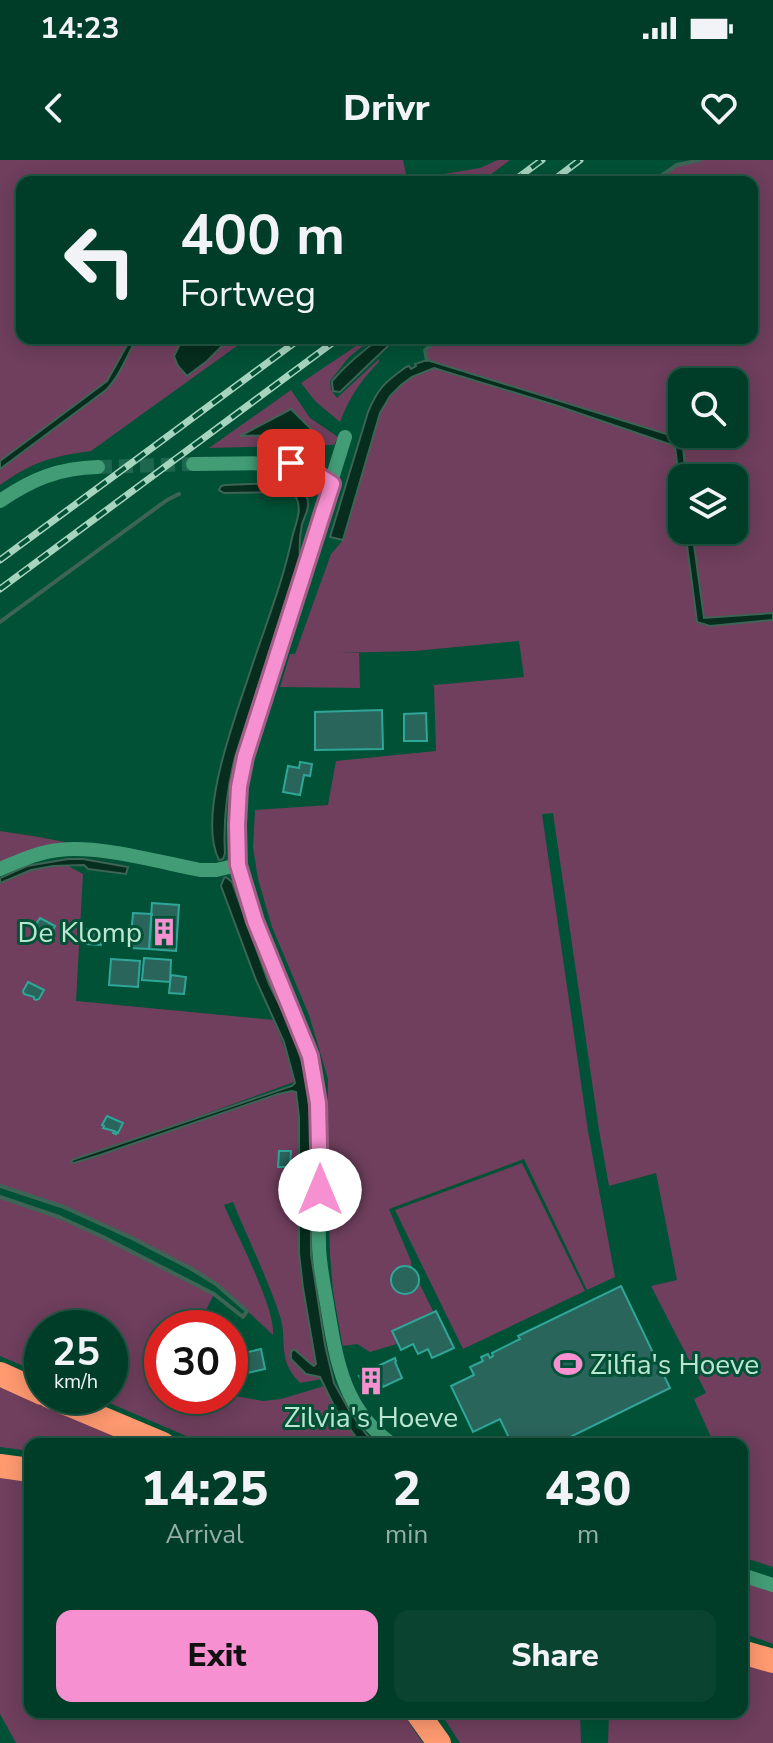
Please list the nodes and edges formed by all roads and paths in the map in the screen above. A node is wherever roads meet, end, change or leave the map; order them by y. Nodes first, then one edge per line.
1 (345, 437) dead end
2 (193, 464) tunnel mouth
3 (98, 467) tunnel mouth
4 (332, 484) junction
5 (0, 501) edge
6 (238, 865) junction
7 (0, 869) edge
8 (0, 1374) edge
9 (24, 1385) edge
10 (92, 1414) edge
11 (149, 1438) edge
12 (385, 1438) edge
13 (0, 1466) edge
14 (24, 1469) edge
15 (748, 1577) edge
16 (773, 1585) edge
17 (748, 1654) edge
18 (773, 1661) edge
19 (421, 1718) edge
20 (439, 1743) edge

1 - 4 street
2 - 4 street
3 - 5 street
4 - 6 street
6 - 7 street
6 - 12 street
8 - 9 highway
10 - 11 highway
13 - 14 highway
15 - 16 street
17 - 18 highway
19 - 20 highway

